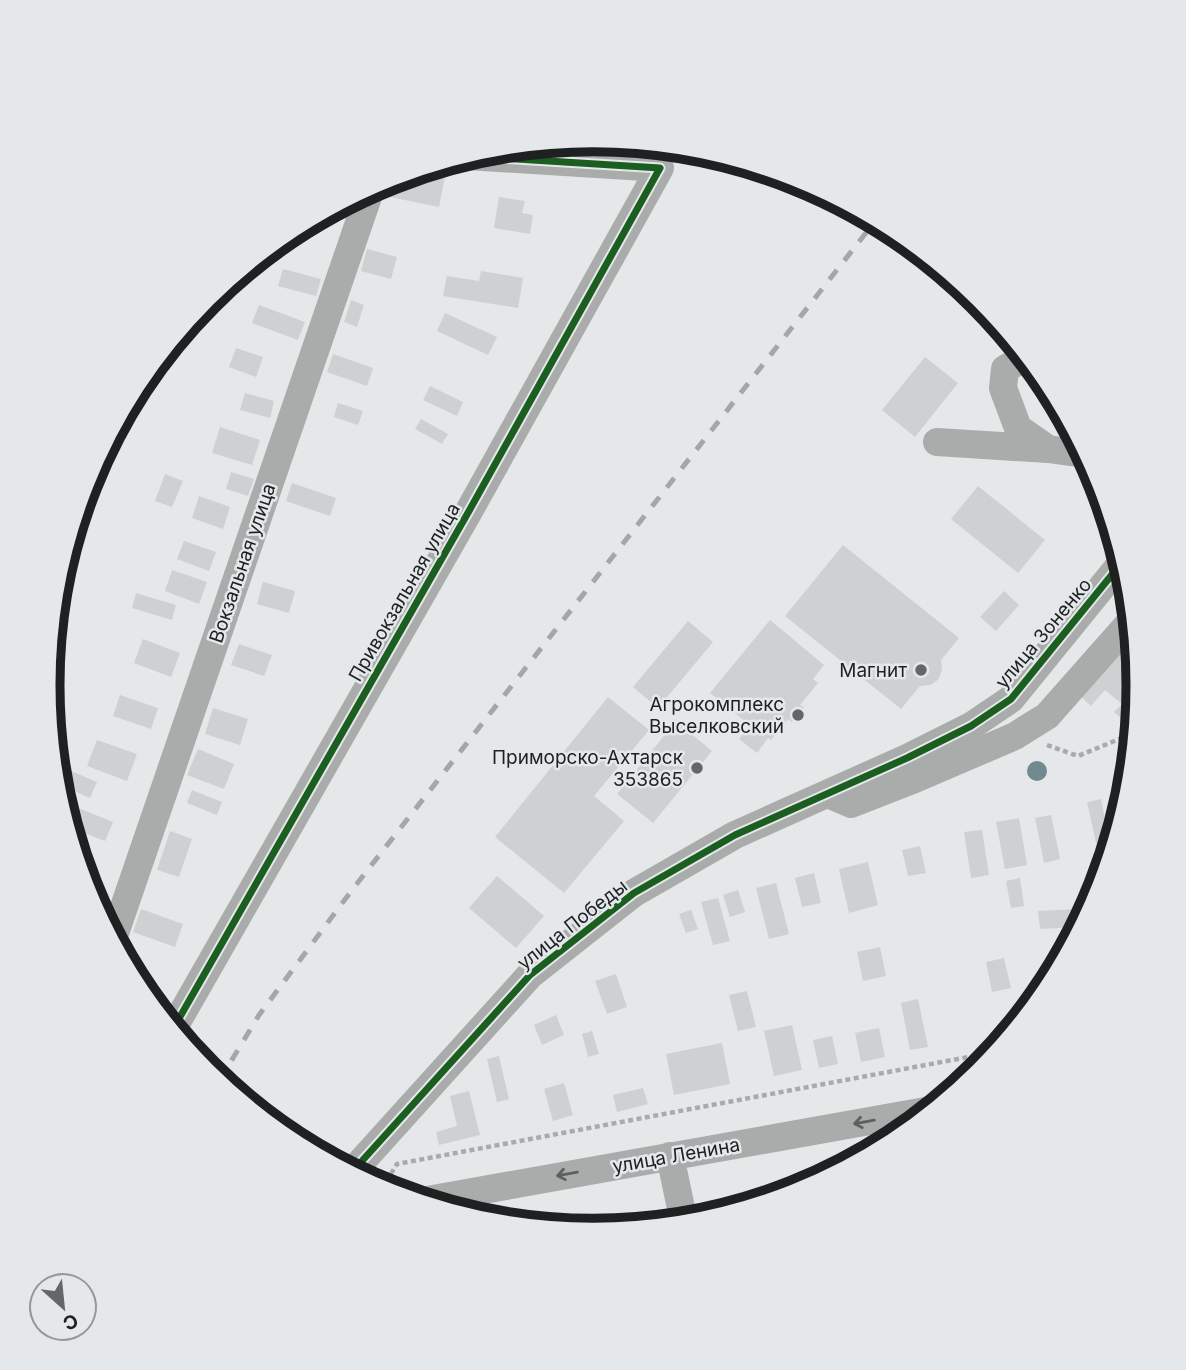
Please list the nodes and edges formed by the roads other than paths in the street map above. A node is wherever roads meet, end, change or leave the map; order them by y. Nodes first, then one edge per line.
1 (508, 159) edge
2 (366, 203) edge
3 (1017, 362) edge
4 (937, 442) dead end
5 (1048, 449) junction
6 (1073, 452) edge
7 (1114, 572) edge
8 (1123, 630) edge
9 (906, 758) joint
10 (828, 793) junction
11 (118, 926) edge
12 (178, 1020) edge
13 (910, 1114) edge
14 (670, 1156) junction
15 (359, 1164) edge
16 (443, 1196) edge
17 (682, 1211) edge

1 - 12 street, Привокзальная улица
2 - 11 street, Вокзальная улица
3 - 5 street
4 - 5 street
5 - 6 street
7 - 9 street, улица Зоненко
8 - 10 street
9 - 10 street, улица Победы
10 - 15 street, улица Победы
13 -> 14 street, улица Ленина
14 -> 16 street, улица Ленина
14 - 17 street

